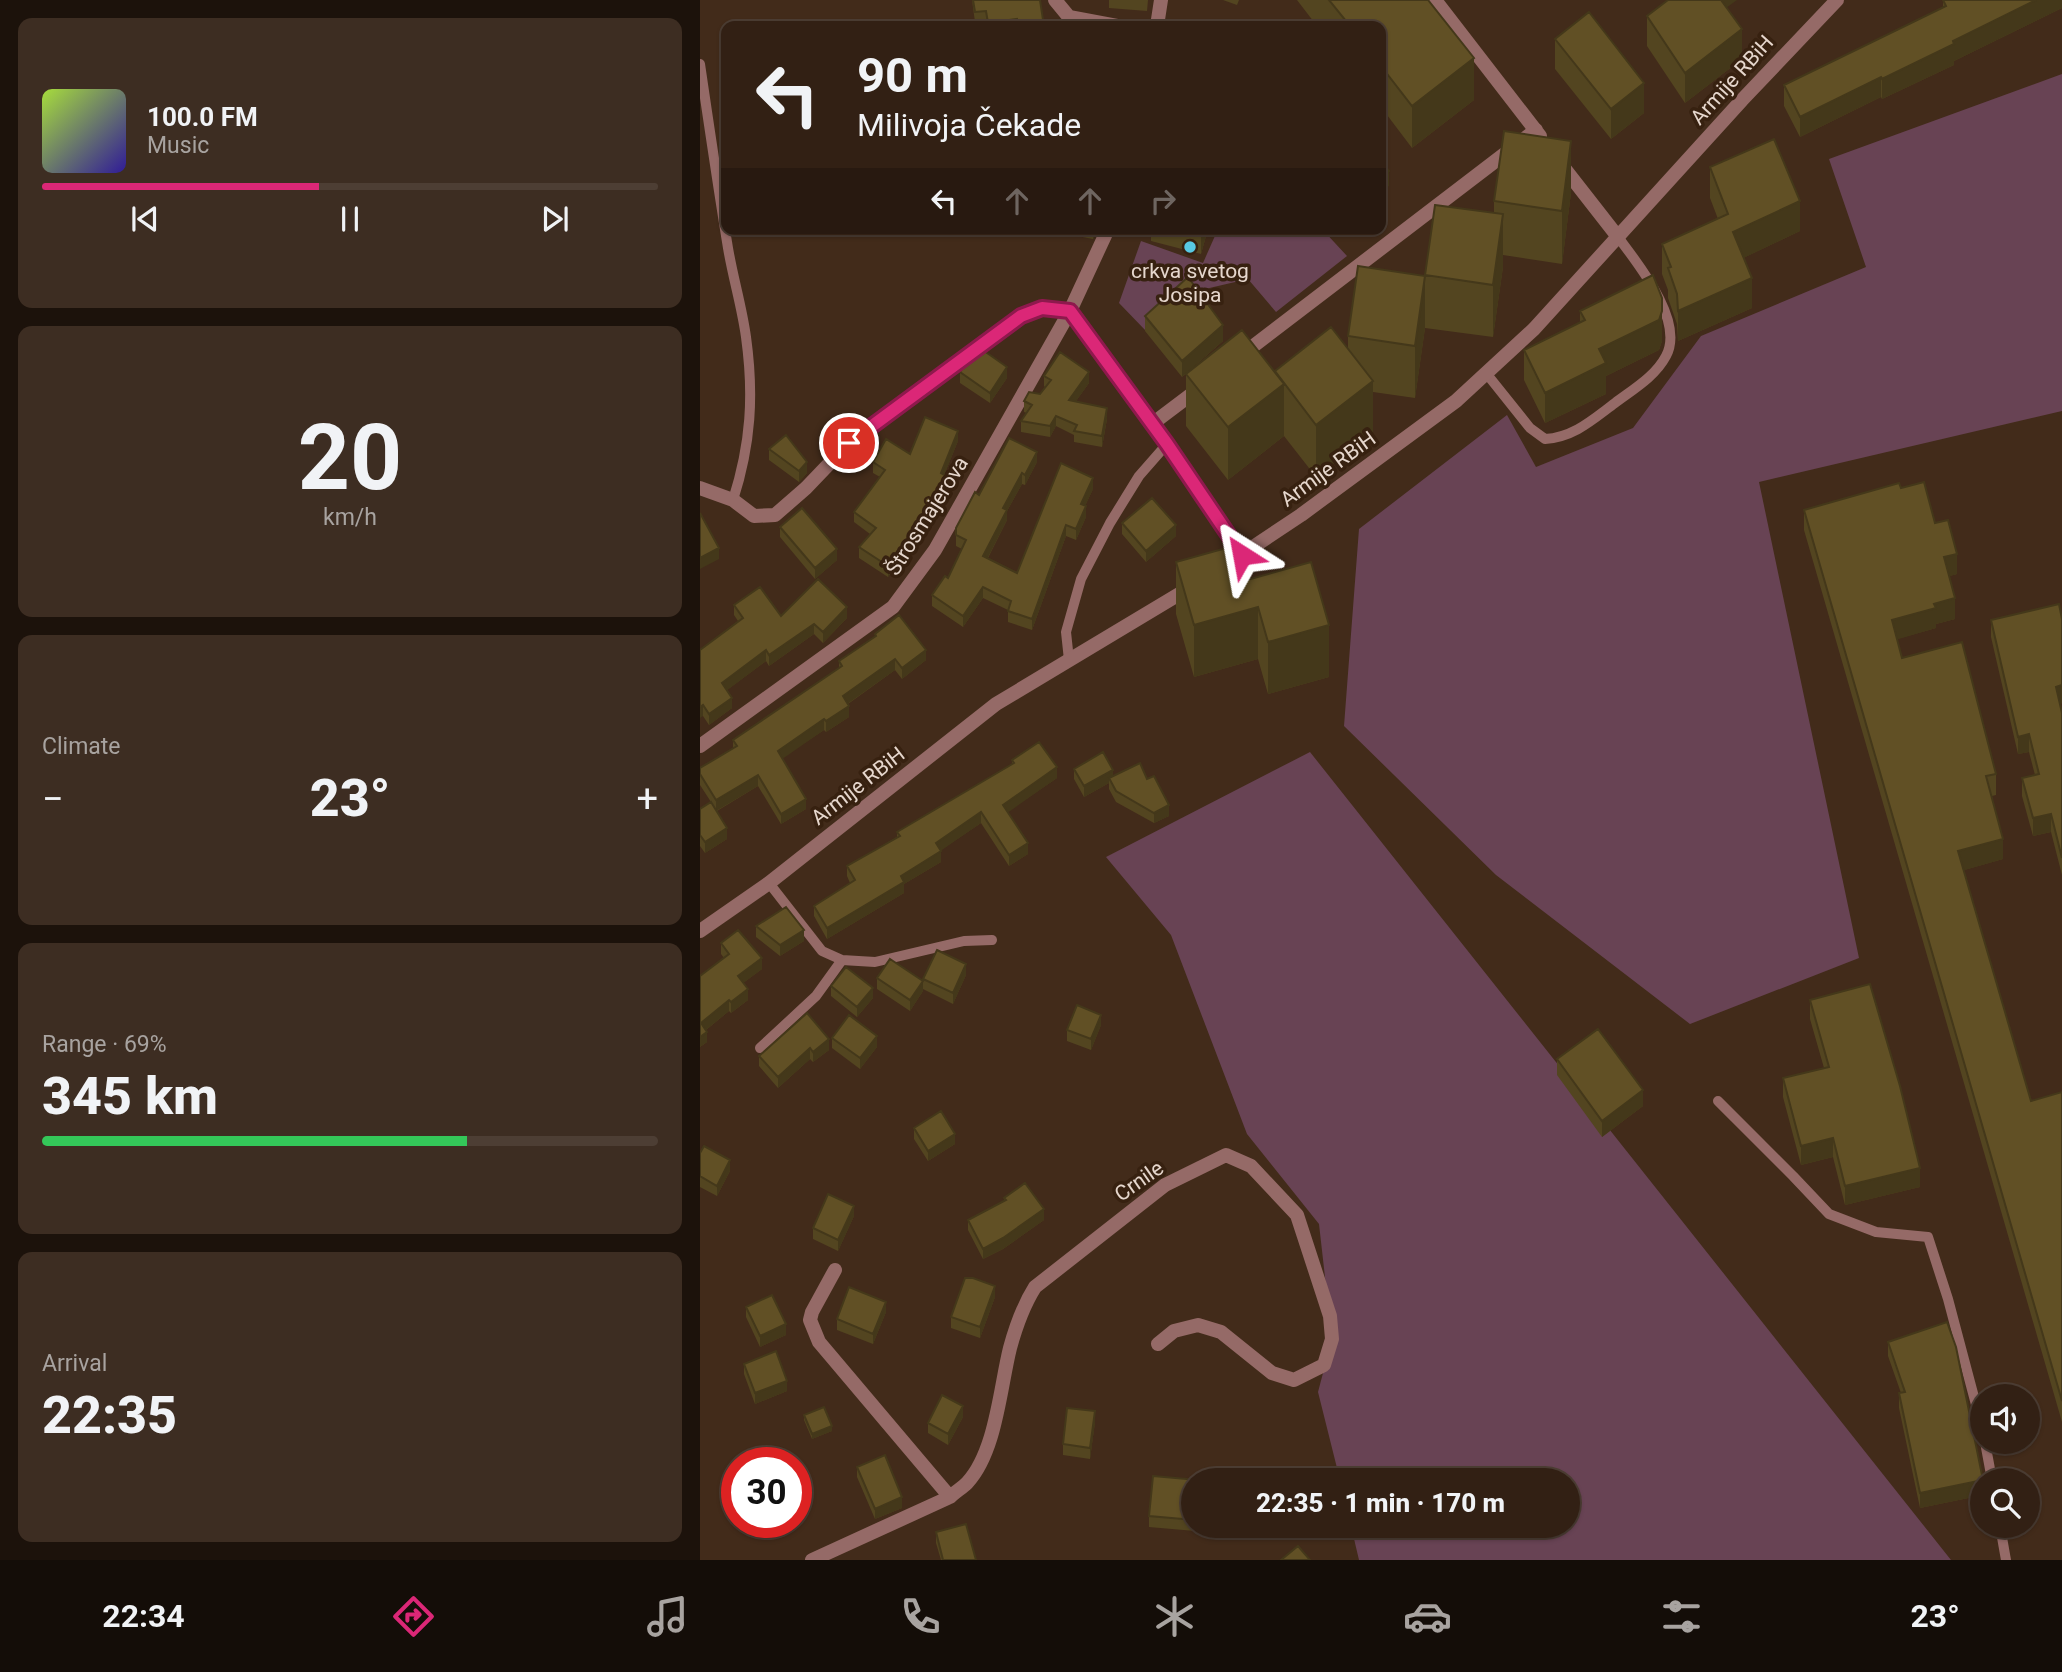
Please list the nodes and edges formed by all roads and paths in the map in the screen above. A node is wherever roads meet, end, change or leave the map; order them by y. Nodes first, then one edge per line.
1 (1055, 0) edge
2 (1161, 0) edge
3 (1436, 0) edge
4 (1837, 0) edge
5 (1821, 5) edge
6 (1090, 21) edge
7 (1157, 21) edge
8 (700, 64) edge
9 (1536, 130) junction
10 (721, 199) edge
11 (727, 235) edge
12 (1105, 235) edge
13 (1618, 237) junction
14 (1070, 311) junction
15 (1486, 373) junction
16 (1152, 424) junction
17 (1167, 444) junction
18 (700, 488) edge
19 (733, 500) junction
20 (1242, 555) junction
21 (1069, 660) junction
22 (700, 746) edge
23 (769, 883) junction
24 (700, 931) edge
25 (992, 940) dead end
26 (842, 960) junction
27 (760, 1048) dead end
28 (1718, 1101) dead end
29 (835, 1270) dead end
30 (1158, 1344) dead end
31 (1971, 1384) edge
32 (950, 1497) junction
33 (2002, 1538) edge
34 (812, 1560) edge
35 (2006, 1560) edge

1 - 6 street
2 - 7 street
3 - 9 street
4 - 5 street, Armije RBiH
5 - 13 street, Armije RBiH
8 - 10 lane
9 - 13 street
9 - 16 street
11 - 19 lane
12 - 14 street, Štrosmajerova
13 - 15 street, Armije RBiH
13 - 15 lane
14 - 16 street
14 - 19 street
14 - 22 street, Štrosmajerova
15 - 20 street, Armije RBiH
16 - 17 street
17 - 20 street
17 - 21 lane
18 - 19 street
20 - 21 street, Armije RBiH
21 - 23 street, Armije RBiH
23 - 24 street, Armije RBiH
23 - 26 lane
25 - 26 lane
26 - 27 lane
28 - 31 lane
29 - 32 street
30 - 32 street, Crnile
32 - 34 street, Crnile
33 - 35 lane

